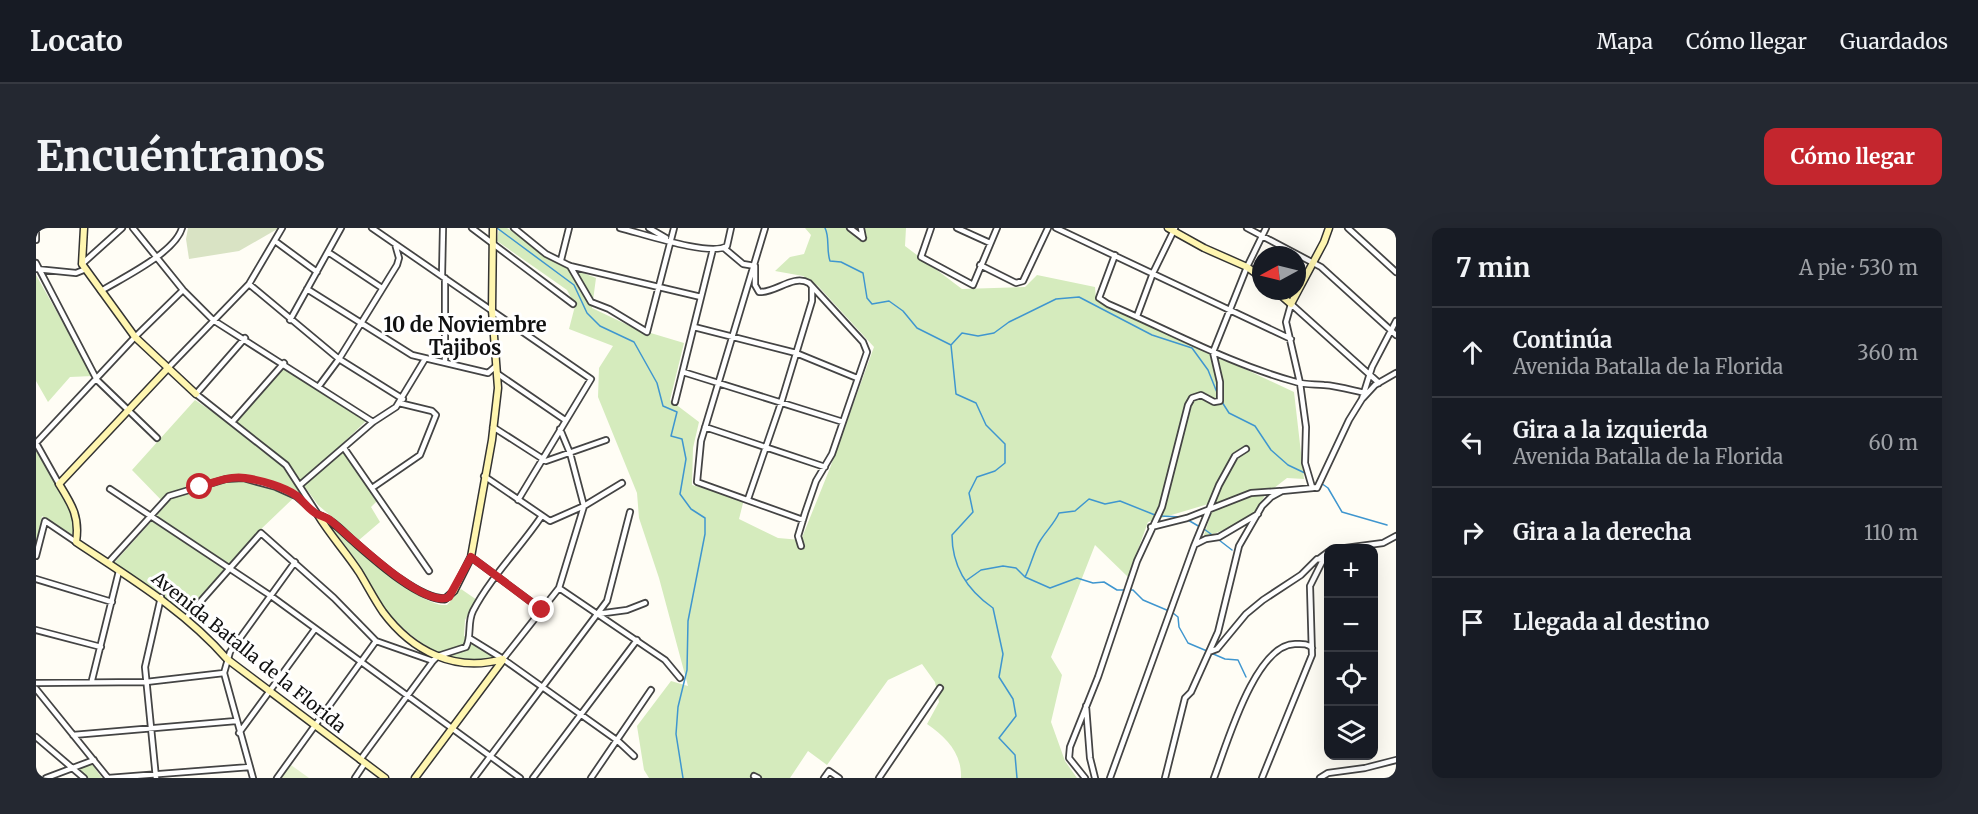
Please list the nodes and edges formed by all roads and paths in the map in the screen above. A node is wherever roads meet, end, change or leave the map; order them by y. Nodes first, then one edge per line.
1 (36, 228) edge
2 (78, 228) edge
3 (84, 228) edge
4 (122, 228) edge
5 (133, 228) edge
6 (182, 228) edge
7 (282, 228) edge
8 (341, 228) edge
9 (372, 228) edge
10 (443, 228) edge
11 (472, 228) edge
12 (514, 228) edge
13 (569, 228) edge
14 (622, 228) edge
15 (649, 228) edge
16 (674, 228) edge
17 (732, 228) edge
18 (765, 228) edge
19 (850, 228) edge
20 (861, 228) edge
21 (931, 228) edge
22 (957, 228) edge
23 (997, 228) edge
24 (1048, 228) edge
25 (1056, 228) edge
26 (1246, 228) edge
27 (1266, 228) edge
28 (1329, 228) edge
29 (1348, 228) edge
30 (493, 229) edge
31 (1172, 229) edge
32 (1262, 235) junction
33 (36, 240) edge
34 (275, 241) junction
35 (671, 241) junction
36 (493, 243) junction
37 (990, 243) junction
38 (395, 244) junction
39 (724, 248) junction
40 (713, 249) junction
41 (328, 252) junction
42 (1115, 255) junction
43 (155, 258) junction
44 (561, 260) junction
45 (1313, 261) junction
46 (36, 263) edge
47 (980, 265) junction
48 (84, 266) junction
49 (570, 266) junction
50 (755, 266) junction
51 (1247, 267) junction
52 (37, 269) edge
53 (1252, 271) edge
54 (317, 272) junction
55 (1396, 272) edge
56 (1153, 273) junction
57 (444, 277) junction
58 (249, 284) junction
59 (659, 287) junction
60 (812, 287) junction
61 (382, 288) junction
62 (307, 289) junction
63 (183, 290) junction
64 (101, 291) junction
65 (701, 297) junction
66 (1286, 300) edge
67 (573, 304) dead end
68 (1291, 304) junction
69 (492, 310) junction
70 (1229, 310) junction
71 (1137, 316) junction
72 (213, 320) junction
73 (290, 320) junction
74 (1396, 321) edge
75 (358, 324) junction
76 (694, 327) junction
77 (1390, 331) junction
78 (1396, 336) edge
79 (135, 337) junction
80 (245, 338) junction
81 (734, 338) junction
82 (1291, 339) junction
83 (1213, 352) junction
84 (796, 353) junction
85 (339, 359) junction
86 (425, 359) junction
87 (446, 361) junction
88 (284, 363) junction
89 (497, 364) junction
90 (168, 368) junction
91 (682, 372) junction
92 (1396, 373) edge
93 (498, 374) junction
94 (1369, 376) junction
95 (857, 378) junction
96 (97, 380) junction
97 (1379, 382) junction
98 (1300, 383) junction
99 (719, 384) junction
100 (319, 386) junction
101 (1365, 393) junction
102 (196, 394) junction
103 (1362, 399) junction
104 (401, 401) junction
105 (675, 402) dead end
106 (781, 403) junction
107 (128, 408) junction
108 (564, 420) junction
109 (233, 421) junction
110 (373, 422) junction
111 (843, 422) junction
112 (493, 427) junction
113 (705, 427) junction
114 (560, 429) junction
115 (157, 438) dead end
116 (606, 440) dead end
117 (36, 443) edge
118 (765, 447) junction
119 (344, 448) junction
120 (1246, 449) dead end
121 (570, 453) junction
122 (542, 459) junction
123 (825, 467) junction
124 (484, 476) junction
125 (622, 483) dead end
126 (59, 484) junction
127 (300, 485) junction
128 (1315, 488) junction
129 (110, 489) dead end
130 (372, 489) junction
131 (1282, 491) junction
132 (748, 499) junction
133 (518, 500) junction
134 (584, 506) junction
135 (1210, 509) junction
136 (630, 512) dead end
137 (1259, 513) junction
138 (318, 515) junction
139 (150, 517) junction
140 (541, 517) junction
141 (803, 520) junction
142 (1151, 527) junction
143 (1396, 536) edge
144 (76, 542) junction
145 (1377, 544) edge
146 (801, 546) dead end
147 (1194, 546) junction
148 (1324, 555) edge
149 (36, 556) edge
150 (471, 557) junction
151 (1317, 559) junction
152 (295, 562) junction
153 (108, 563) junction
154 (119, 571) junction
155 (229, 571) junction
156 (429, 571) dead end
157 (498, 575) junction
158 (36, 579) edge
159 (558, 588) junction
160 (271, 596) junction
161 (161, 597) junction
162 (112, 602) junction
163 (645, 603) dead end
164 (542, 610) junction
165 (597, 614) junction
166 (186, 618) junction
167 (315, 629) junction
168 (36, 630) edge
169 (469, 639) junction
170 (637, 640) junction
171 (376, 642) junction
172 (100, 647) junction
173 (1312, 648) junction
174 (1209, 652) junction
175 (227, 659) junction
176 (435, 659) junction
177 (504, 659) junction
178 (361, 662) junction
179 (224, 673) junction
180 (680, 678) dead end
181 (92, 681) junction
182 (36, 682) edge
183 (146, 682) junction
184 (542, 687) junction
185 (940, 688) dead end
186 (36, 689) edge
187 (651, 690) dead end
188 (270, 691) junction
189 (931, 691) dead end
190 (406, 695) junction
191 (934, 697) junction
192 (1086, 703) junction
193 (580, 714) junction
194 (236, 721) junction
195 (315, 725) junction
196 (150, 728) junction
197 (451, 728) junction
198 (239, 733) junction
199 (73, 735) junction
200 (36, 737) edge
201 (618, 741) junction
202 (490, 756) junction
203 (634, 756) dead end
204 (94, 760) junction
205 (1396, 760) edge
206 (363, 762) junction
207 (250, 767) junction
208 (73, 768) junction
209 (156, 776) edge
210 (46, 778) edge
211 (84, 778) edge
212 (253, 778) edge
213 (277, 778) edge
214 (355, 778) edge
215 (385, 778) edge
216 (415, 778) edge
217 (474, 778) edge
218 (520, 778) edge
219 (533, 778) edge
220 (591, 778) edge
221 (824, 778) edge
222 (839, 778) edge
223 (879, 778) edge
224 (1085, 778) edge
225 (1095, 778) edge
226 (1110, 778) edge
227 (1165, 778) edge
228 (1214, 778) edge
229 (1262, 778) edge
230 (1320, 778) edge

1 - 33 street
2 - 3 street
3 - 48 street
4 - 48 street
5 - 43 street
6 - 43 street
7 - 34 street
8 - 41 street
9 - 38 street
10 - 57 street
11 - 36 street
12 - 44 street
13 - 44 street
14 - 35 street
15 - 35 street
16 - 35 street
17 - 39 street
18 - 50 street
19 - 20 street
21 - 47 street
22 - 37 street
23 - 37 street
24 - 47 street
25 - 42 street
26 - 32 street
27 - 32 street
28 - 45 street
29 - 55 street
30 - 36 street
31 - 51 street
31 - 56 street
32 - 45 street
32 - 51 street
34 - 54 street
34 - 58 street
35 - 40 street
35 - 59 street
36 - 67 street
36 - 69 street
37 - 47 street
38 - 57 street
38 - 61 street
39 - 40 street
39 - 50 street
40 - 65 street
41 - 54 street
41 - 61 street
42 - 56 street
42 - 71 street
43 - 63 street
43 - 64 street
44 - 49 street
45 - 68 street
45 - 77 street
46 - 52 street
48 - 52 street
48 - 64 street
49 - 59 street
49 - 59 street
50 - 60 street
50 - 81 street
51 - 53 street
51 - 70 street
52 - 96 street
54 - 62 street
56 - 70 street
56 - 71 street
57 - 69 street
57 - 87 street
58 - 72 street
58 - 73 street
59 - 65 street
60 - 84 street
60 - 95 street
61 - 75 street
62 - 73 street
62 - 75 street
63 - 72 street
63 - 79 street
64 - 79 street
65 - 76 street
66 - 68 street
68 - 82 street
68 - 94 street
69 - 89 street
69 - 108 street
70 - 82 street
70 - 83 street
71 - 83 street
72 - 80 street
72 - 90 street
73 - 85 street
74 - 77 street
75 - 85 street
75 - 86 street
76 - 81 street
76 - 91 street
77 - 78 street
77 - 94 street
79 - 90 street
79 - 96 street
80 - 88 street
80 - 102 street
81 - 84 street
81 - 99 street
82 - 98 street
83 - 98 street
83 - 142 street
84 - 95 street
84 - 106 street
85 - 100 street
85 - 104 street
86 - 87 street
86 - 104 street
87 - 89 street
88 - 100 street
88 - 109 street
89 - 93 street
90 - 102 street
90 - 107 street
91 - 99 street
91 - 105 street
92 - 97 street
93 - 108 street
93 - 112 street
94 - 97 street
94 - 101 street
95 - 111 street
96 - 107 street
96 - 117 street
97 - 103 street
98 - 101 street
98 - 128 street
99 - 106 street
99 - 113 street
100 - 110 street
101 - 103 street
102 - 109 street
103 - 128 street
104 - 110 street
104 - 130 street
106 - 111 street
106 - 118 street
107 - 115 street
107 - 126 street
108 - 114 street
109 - 127 street
110 - 119 street
111 - 123 street
112 - 122 street
112 - 124 street
113 - 118 street
113 - 132 street
114 - 121 street
114 - 122 street
116 - 121 street
117 - 126 street
118 - 123 street
118 - 132 street
119 - 127 street
119 - 130 street
120 - 135 street
121 - 122 street
121 - 134 street
122 - 133 street
123 - 141 street
124 - 133 street
124 - 150 street
125 - 134 street
126 - 144 street
127 - 138 street
128 - 131 street
129 - 139 street
130 - 156 street
131 - 135 street
131 - 137 street
132 - 141 street
133 - 140 street
134 - 140 street
134 - 159 street
135 - 142 street
135 - 147 street
136 - 165 street
137 - 147 street
137 - 174 street
138 - 139 street
138 - 150 street
138 - 176 street
139 - 153 street
139 - 155 street
140 - 157 street
141 - 146 street
142 - 192 street
143 - 145 street
144 - 149 street
144 - 153 street, Avenida Batalla de la Florida
147 - 226 street
148 - 151 street
150 - 157 street
151 - 173 street
151 - 174 street
152 - 155 street
152 - 160 street
152 - 171 street
153 - 154 street, Avenida Batalla de la Florida
154 - 161 street, Avenida Batalla de la Florida
154 - 162 street
155 - 160 street
155 - 166 street
157 - 164 street
157 - 169 street
158 - 162 street
159 - 164 street
159 - 165 street
160 - 167 street
160 - 175 street
161 - 166 street, Avenida Batalla de la Florida
161 - 183 street
162 - 172 street
163 - 165 street
164 - 177 street
165 - 170 street
165 - 184 street
166 - 175 street, Avenida Batalla de la Florida
167 - 178 street
167 - 188 street
168 - 172 street
169 - 176 street
169 - 177 street
170 - 180 street
170 - 193 street
171 - 176 street
171 - 178 street
172 - 181 street
173 - 228 street
173 - 229 street
174 - 227 street
175 - 179 street
175 - 188 street, Avenida Batalla de la Florida
176 - 177 street
176 - 190 street
177 - 184 street
177 - 197 street
178 - 190 street
178 - 195 street
179 - 183 street
179 - 194 street
181 - 182 street
181 - 183 street
183 - 196 street
184 - 193 street
184 - 202 street
185 - 191 street
186 - 199 street
187 - 201 street
188 - 195 street, Avenida Batalla de la Florida
188 - 198 street
189 - 191 street
190 - 197 street
190 - 206 street
191 - 223 street
192 - 224 street
192 - 225 street
193 - 201 street
193 - 219 street
194 - 196 street
194 - 198 street
195 - 206 street, Avenida Batalla de la Florida
195 - 213 street
196 - 199 street
196 - 209 street
197 - 202 street
197 - 216 street
198 - 207 street
199 - 204 street
200 - 208 street
201 - 203 street
201 - 220 street
202 - 217 street
202 - 218 street
204 - 208 street
204 - 209 street
205 - 230 street
206 - 214 street
206 - 215 street, Avenida Batalla de la Florida
207 - 209 street
207 - 212 street
208 - 210 street
208 - 211 street
221 - 222 street

